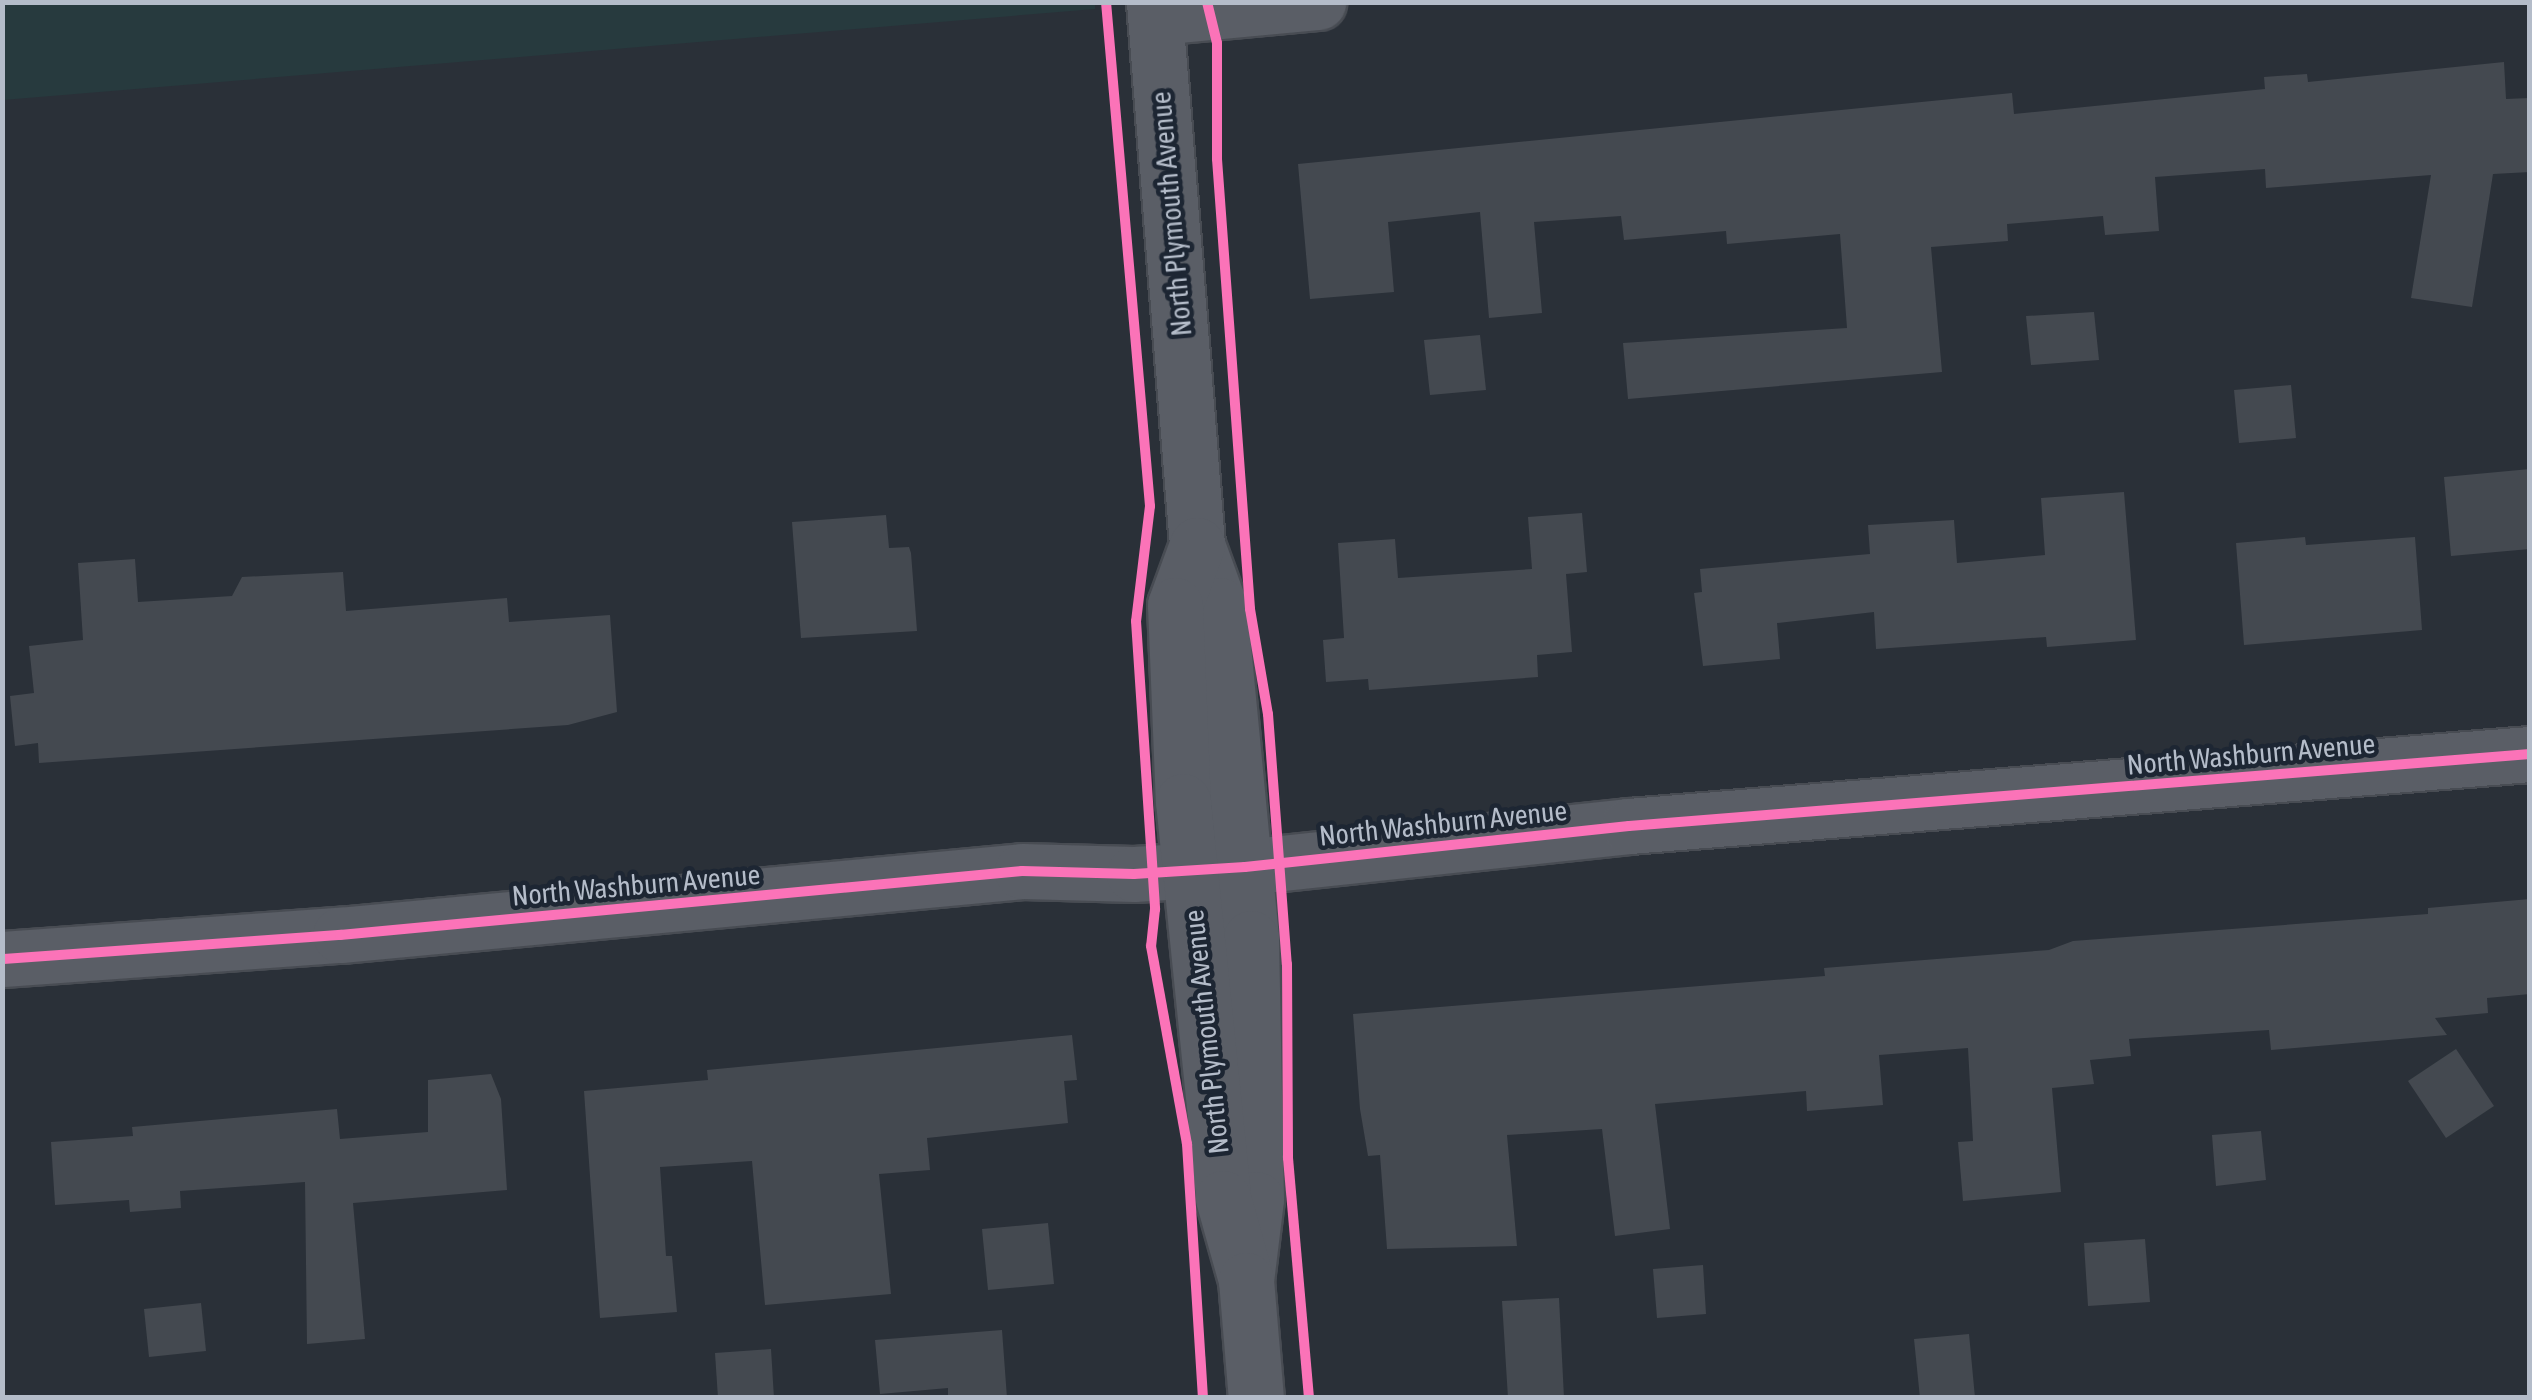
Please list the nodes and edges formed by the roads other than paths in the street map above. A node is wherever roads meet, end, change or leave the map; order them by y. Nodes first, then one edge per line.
1 (1318, 2) edge
2 (1155, 10) edge
3 (1197, 545) junction
4 (2530, 754) edge
5 (1245, 867) junction
6 (1190, 870) junction
7 (2, 959) edge
8 (1246, 1280) junction
9 (1256, 1398) edge

1 - 2 street
2 - 3 street, North Plymouth Avenue
3 - 5 street, North Plymouth Avenue
3 - 6 street, North Plymouth Avenue
4 - 5 street, North Washburn Avenue
5 - 6 street, North Washburn Avenue
5 - 8 street, North Plymouth Avenue
6 - 7 street, North Washburn Avenue
6 - 8 street, North Plymouth Avenue
8 - 9 street, North Plymouth Avenue

